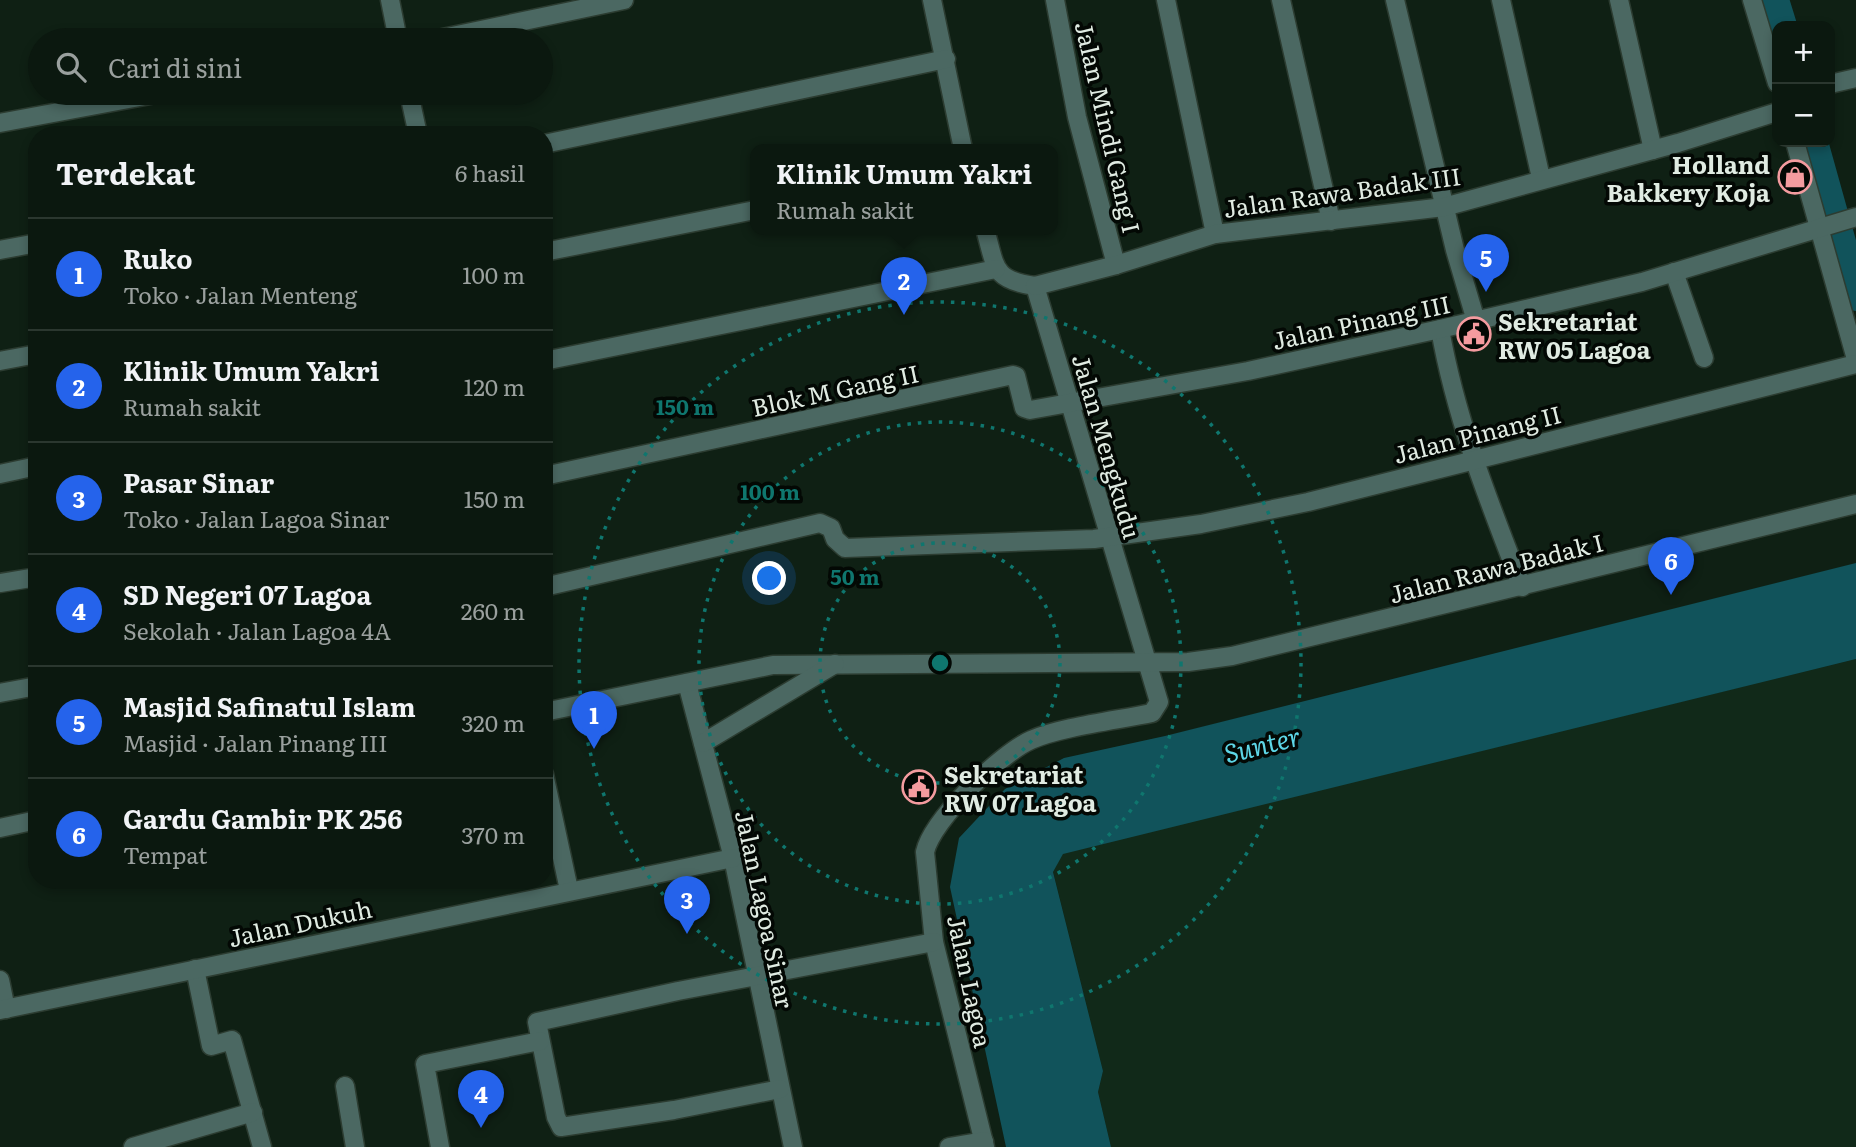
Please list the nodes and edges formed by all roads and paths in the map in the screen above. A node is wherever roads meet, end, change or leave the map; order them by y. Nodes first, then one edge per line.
1 (390, 0) edge
2 (624, 0) edge
3 (932, 0) edge
4 (1055, 0) edge
5 (1166, 0) edge
6 (1281, 0) edge
7 (1395, 0) edge
8 (1501, 0) edge
9 (1619, 0) edge
10 (1752, 0) edge
11 (396, 28) edge
12 (490, 28) edge
13 (946, 59) junction
14 (1772, 66) edge
15 (1856, 78) edge
16 (1835, 83) edge
17 (97, 105) edge
18 (412, 105) edge
19 (1772, 114) edge
20 (0, 123) edge
21 (416, 126) edge
22 (553, 142) edge
23 (962, 144) edge
24 (1798, 147) edge
25 (1653, 150) junction
26 (1541, 178) junction
27 (1444, 207) junction
28 (750, 211) edge
29 (1331, 221) junction
30 (1839, 221) edge
31 (1215, 234) junction
32 (987, 235) edge
33 (28, 245) edge
34 (0, 250) edge
35 (553, 250) edge
36 (1116, 265) junction
37 (996, 269) junction
38 (1674, 272) junction
39 (1035, 286) junction
40 (1476, 321) junction
41 (1440, 330) junction
42 (28, 356) edge
43 (1704, 358) dead end
44 (553, 359) edge
45 (0, 361) edge
46 (1856, 361) edge
47 (1070, 401) junction
48 (1472, 459) junction
49 (28, 468) edge
50 (0, 474) edge
51 (553, 474) edge
52 (1856, 504) edge
53 (1101, 538) junction
54 (28, 578) edge
55 (0, 583) edge
56 (553, 585) edge
57 (1522, 587) junction
58 (1144, 661) junction
59 (838, 662) junction
60 (687, 683) junction
61 (28, 688) edge
62 (0, 693) edge
63 (553, 710) edge
64 (703, 743) junction
65 (553, 816) edge
66 (28, 822) edge
67 (937, 825) joint
68 (0, 828) edge
69 (733, 858) junction
70 (569, 890) junction
71 (934, 942) junction
72 (195, 969) junction
73 (755, 977) junction
74 (0, 980) edge
75 (3, 1009) edge
76 (540, 1041) junction
77 (345, 1086) dead end
78 (780, 1089) junction
79 (253, 1112) junction
80 (984, 1144) edge
81 (132, 1147) edge
82 (262, 1147) edge
83 (355, 1147) edge
84 (440, 1147) edge
85 (793, 1147) edge
86 (949, 1147) edge

1 - 11 street
2 - 12 street
3 - 13 street
4 - 36 street, Jalan Mindi Gang I
5 - 31 street
6 - 29 street
7 - 27 street
8 - 26 street
9 - 25 street
10 - 14 street
13 - 22 street
13 - 23 street
15 - 16 street
17 - 20 street
18 - 21 street
19 - 25 street, Jalan Rawa Badak III
24 - 30 street
25 - 26 street, Jalan Rawa Badak III
26 - 27 street, Jalan Rawa Badak III
27 - 29 street, Jalan Rawa Badak III
27 - 40 street
28 - 35 street
29 - 31 street, Jalan Rawa Badak III
30 - 38 street, Jalan Pinang III
30 - 46 street
31 - 36 street, Jalan Rawa Badak III
32 - 37 street
33 - 34 street
36 - 39 street, Jalan Rawa Badak III
37 - 39 street
37 - 44 street
38 - 40 street, Jalan Pinang III
38 - 43 street
39 - 47 street, Jalan Mengkudu
40 - 41 street, Jalan Pinang III
41 - 47 street, Jalan Pinang III
41 - 48 street
42 - 45 street
46 - 48 street, Jalan Pinang II
47 - 51 street, Blok M Gang II
47 - 53 street, Jalan Mengkudu
48 - 53 street, Jalan Pinang II
48 - 57 street
49 - 50 street
52 - 57 street, Jalan Rawa Badak I
53 - 56 street, Jalan Pinang II
53 - 58 street, Jalan Mengkudu
54 - 55 street
57 - 58 street, Jalan Rawa Badak I
58 - 59 street, Jalan Rawa Badak I
58 - 67 street, Jalan Mengkudu
59 - 60 street, Jalan Rawa Badak I
59 - 64 street
60 - 63 street, Jalan Rawa Badak I
60 - 64 street, Jalan Lagoa Sinar
61 - 62 street
64 - 69 street, Jalan Lagoa Sinar
65 - 70 street
66 - 68 street
67 - 71 street, Jalan Lagoa
69 - 70 street, Jalan Dukuh
69 - 73 street, Jalan Lagoa Sinar
70 - 72 street, Jalan Dukuh
71 - 73 street
71 - 80 street, Jalan Lagoa
72 - 75 street, Jalan Dukuh
72 - 79 street
73 - 76 street
73 - 78 street, Jalan Lagoa Sinar
74 - 75 street
76 - 78 street
76 - 84 street
77 - 83 street
78 - 85 street, Jalan Lagoa Sinar
79 - 81 street
79 - 82 street
80 - 86 street

